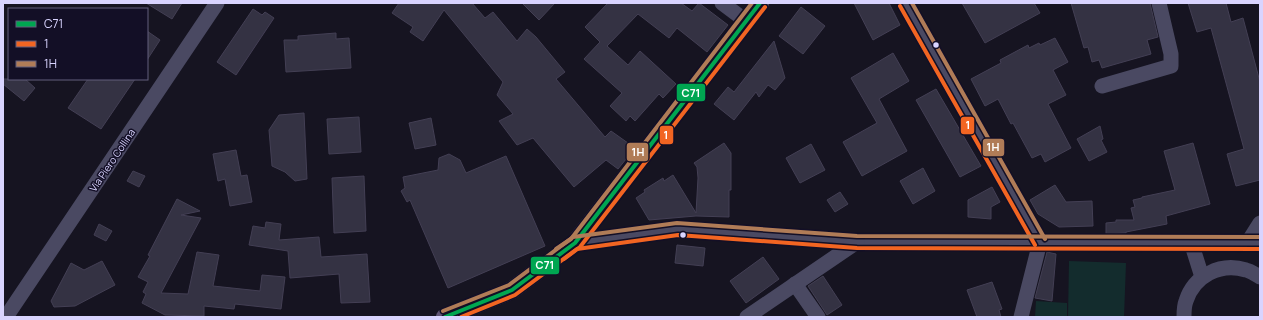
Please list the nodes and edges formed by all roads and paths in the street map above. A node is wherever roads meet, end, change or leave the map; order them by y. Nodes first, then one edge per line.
1 (217, 3) edge
2 (722, 3) edge
3 (760, 3) edge
4 (905, 3) edge
5 (1159, 3) edge
6 (746, 21) junction
7 (1102, 86) dead end
8 (1260, 223) edge
9 (857, 242) junction
10 (1040, 242) junction
11 (1192, 242) junction
12 (1254, 242) edge
13 (575, 243) junction
14 (1202, 277) junction
15 (1260, 277) edge
16 (795, 284) junction
17 (6, 317) edge
18 (445, 317) edge
19 (747, 317) edge
20 (818, 317) edge
21 (1021, 317) edge
22 (1184, 317) edge

1 - 17 street, Via Piero Collina
2 - 6 street
3 - 6 main road
4 - 10 street
5 - 7 street
6 - 13 main road
8 - 12 street
9 - 10 street
9 - 13 street
9 - 16 street
10 - 11 street
10 - 21 street
11 - 12 street
11 - 14 street
13 - 18 main road
14 - 15 street
14 - 22 street
16 - 19 street
16 - 20 street

